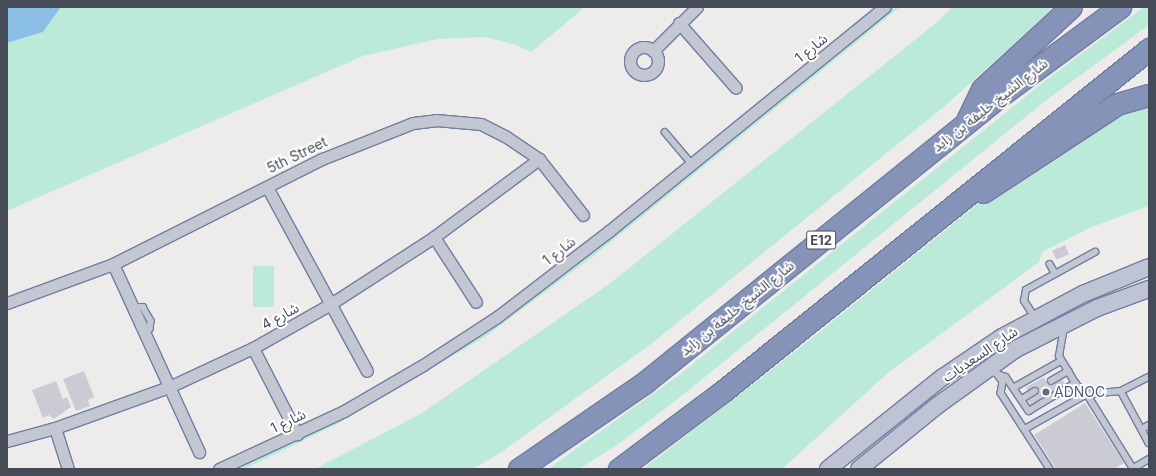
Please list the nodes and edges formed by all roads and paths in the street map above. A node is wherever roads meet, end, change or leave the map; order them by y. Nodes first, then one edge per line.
1 (697, 7) edge
2 (885, 7) edge
3 (1071, 7) edge
4 (1120, 7) edge
5 (679, 23) junction
6 (1149, 49) edge
7 (654, 51) dead end
8 (736, 88) dead end
9 (1149, 95) edge
10 (967, 121) junction
11 (665, 132) dead end
12 (539, 159) junction
13 (692, 164) junction
14 (267, 187) junction
15 (954, 203) junction
16 (583, 215) dead end
17 (434, 237) junction
18 (1095, 252) dead end
19 (113, 264) junction
20 (1050, 264) dead end
21 (1149, 267) edge
22 (1055, 273) junction
23 (1149, 281) edge
24 (1149, 290) edge
25 (1132, 295) junction
26 (476, 302) dead end
27 (7, 303) edge
28 (329, 305) junction
29 (1035, 319) junction
30 (1069, 321) junction
31 (253, 348) junction
32 (1061, 361) junction
33 (368, 371) dead end
34 (1068, 371) junction
35 (990, 372) junction
36 (1149, 377) edge
37 (1051, 381) dead end
38 (1075, 384) junction
39 (169, 387) junction
40 (1015, 387) junction
41 (1035, 391) dead end
42 (1121, 391) junction
43 (1087, 394) junction
44 (1022, 399) junction
45 (1149, 425) edge
46 (55, 428) junction
47 (1024, 429) junction
48 (1142, 429) junction
49 (297, 434) junction
50 (7, 441) edge
51 (1149, 443) edge
52 (199, 452) dead end
53 (1149, 459) edge
54 (1132, 468) edge
55 (68, 469) edge
56 (219, 469) edge
57 (519, 469) edge
58 (619, 469) edge
59 (828, 469) edge
60 (859, 469) edge
61 (1050, 469) edge

1 - 5 street
2 - 13 street, شارع 1
3 - 10 highway
4 - 10 highway, شارع الشيخ خليفة بن زايد / E12
5 - 7 street
5 - 8 street
6 - 15 highway
9 - 15 highway
10 - 57 highway, شارع الشيخ خليفة بن زايد / E12
11 - 13 lane
12 - 14 street, 5th Street
12 - 16 street, 5th Street
12 - 17 street, شارع 4
13 - 49 street, شارع 1
14 - 19 street, 5th Street
14 - 28 street
15 - 58 highway
17 - 26 street
17 - 28 street, شارع 4
18 - 22 lane
19 - 27 street, 5th Street
19 - 39 street
20 - 22 lane
21 - 29 street, شارع السعديات
22 - 29 lane
23 - 25 street
24 - 25 street, شارع السعديات
25 - 30 street, شارع السعديات
28 - 31 street, شارع 4
28 - 33 street
29 - 59 street, شارع السعديات
30 - 32 lane
30 - 35 street, شارع السعديات
31 - 39 street, شارع 4
31 - 49 street
32 - 34 lane
32 - 40 lane
34 - 37 lane
34 - 38 lane
35 - 40 lane
35 - 47 lane
35 - 60 street, شارع السعديات
36 - 42 lane
38 - 43 lane
38 - 44 lane
39 - 46 street, شارع 4
39 - 52 street
40 - 44 lane
41 - 44 lane
42 - 43 lane
42 - 48 lane
43 - 47 lane
43 - 54 lane
45 - 48 lane
46 - 50 street, شارع 4
46 - 55 street
47 - 61 lane
48 - 51 lane
49 - 56 street, شارع 1
53 - 54 lane

